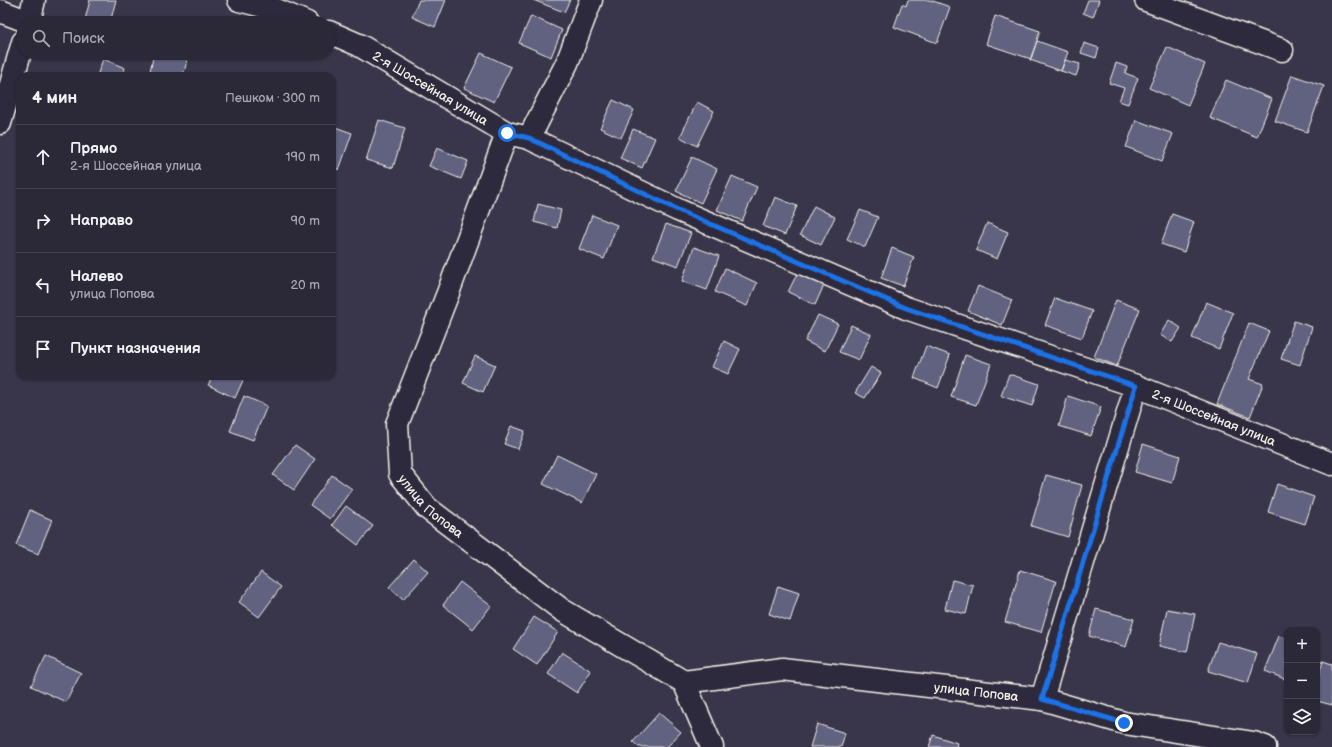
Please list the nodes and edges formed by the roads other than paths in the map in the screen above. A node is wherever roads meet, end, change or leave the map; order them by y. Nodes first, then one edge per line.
1 (34, 0) edge
2 (239, 0) edge
3 (591, 0) edge
4 (1146, 0) edge
5 (0, 11) edge
6 (30, 16) edge
7 (290, 16) edge
8 (16, 17) edge
9 (336, 35) edge
10 (1282, 50) dead end
11 (18, 60) edge
12 (0, 123) edge
13 (507, 133) junction
14 (529, 138) junction
15 (1136, 386) junction
16 (1332, 464) edge
17 (684, 682) junction
18 (1042, 699) junction
19 (712, 747) edge
20 (1265, 747) edge

1 - 6 street
2 - 7 street
3 - 14 street
4 - 10 street
5 - 8 street
9 - 13 street, 2-я Шоссейная улица
11 - 12 street
13 - 14 street, 2-я Шоссейная улица
13 - 17 street, улица Попова
14 - 15 street, 2-я Шоссейная улица
15 - 16 street, 2-я Шоссейная улица
15 - 18 street
17 - 18 street, улица Попова
17 - 19 street
18 - 20 street, улица Попова

